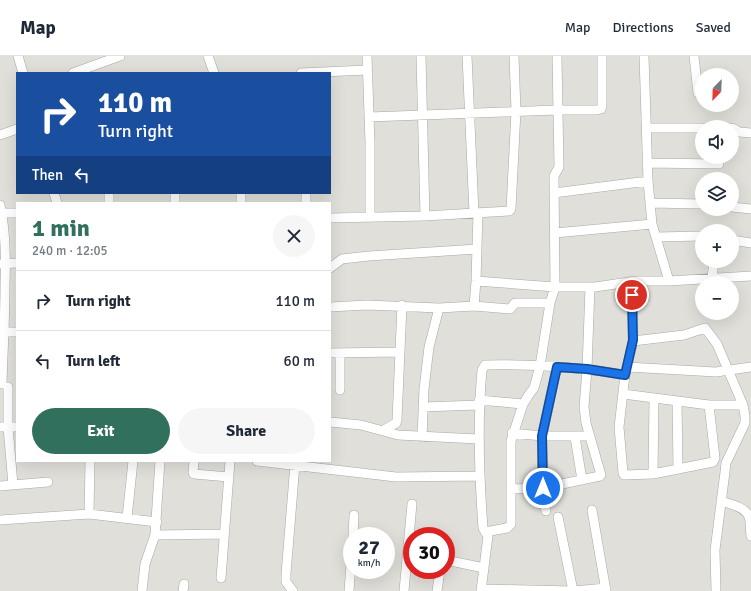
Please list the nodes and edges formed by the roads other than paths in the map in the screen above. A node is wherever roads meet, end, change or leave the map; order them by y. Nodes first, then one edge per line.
1 (18, 56) edge
2 (120, 56) edge
3 (208, 56) edge
4 (367, 56) edge
5 (421, 56) edge
6 (467, 56) edge
7 (514, 56) edge
8 (557, 56) edge
9 (602, 56) edge
10 (644, 56) edge
11 (694, 56) edge
12 (695, 68) edge
13 (367, 70) junction
14 (23, 72) edge
15 (76, 72) edge
16 (214, 72) edge
17 (326, 72) edge
18 (558, 110) junction
19 (516, 111) junction
20 (470, 113) junction
21 (423, 114) junction
22 (369, 117) junction
23 (646, 128) junction
24 (695, 128) edge
25 (16, 129) edge
26 (739, 132) edge
27 (751, 133) edge
28 (0, 135) edge
29 (647, 163) junction
30 (695, 164) edge
31 (648, 181) junction
32 (554, 193) junction
33 (650, 202) junction
34 (695, 204) edge
35 (739, 208) edge
36 (751, 209) edge
37 (1, 210) edge
38 (16, 213) edge
39 (476, 213) junction
40 (425, 216) junction
41 (331, 218) edge
42 (370, 218) junction
43 (652, 224) junction
44 (555, 233) junction
45 (695, 236) edge
46 (656, 237) junction
47 (739, 241) edge
48 (751, 243) edge
49 (477, 249) junction
50 (16, 263) edge
51 (3, 264) edge
52 (331, 267) edge
53 (751, 276) edge
54 (739, 277) edge
55 (695, 279) edge
56 (476, 281) junction
57 (632, 281) junction
58 (670, 281) junction
59 (555, 287) junction
60 (590, 287) junction
61 (550, 303) junction
62 (402, 305) junction
63 (474, 306) junction
64 (2, 307) edge
65 (331, 307) edge
66 (439, 308) junction
67 (2, 332) edge
68 (16, 332) edge
69 (633, 340) junction
70 (400, 352) junction
71 (331, 353) edge
72 (340, 353) junction
73 (540, 366) junction
74 (557, 367) junction
75 (751, 367) edge
76 (587, 369) junction
77 (626, 371) junction
78 (728, 371) junction
79 (6, 386) edge
80 (340, 390) dead end
81 (623, 394) junction
82 (654, 398) junction
83 (678, 401) junction
84 (479, 403) junction
85 (523, 404) junction
86 (709, 405) junction
87 (743, 405) junction
88 (423, 407) junction
89 (331, 422) edge
90 (748, 422) edge
91 (8, 427) edge
92 (384, 430) junction
93 (512, 434) junction
94 (542, 436) junction
95 (590, 436) junction
96 (422, 437) junction
97 (575, 437) junction
98 (478, 439) junction
99 (90, 462) edge
100 (133, 462) edge
101 (160, 462) edge
102 (194, 462) edge
103 (230, 462) edge
104 (270, 462) edge
105 (295, 464) junction
106 (678, 469) junction
107 (652, 474) junction
108 (480, 476) junction
109 (229, 477) junction
110 (582, 480) junction
111 (48, 482) dead end
112 (13, 485) junction
113 (0, 486) edge
114 (543, 488) junction
115 (511, 489) junction
116 (721, 501) junction
117 (412, 504) dead end
118 (592, 510) dead end
119 (546, 511) dead end
120 (89, 514) junction
121 (354, 515) dead end
122 (558, 517) dead end
123 (127, 518) junction
124 (0, 520) edge
125 (157, 522) junction
126 (353, 527) edge
127 (224, 534) junction
128 (487, 534) junction
129 (155, 535) junction
130 (751, 536) edge
131 (455, 562) edge
132 (484, 568) junction
133 (221, 578) dead end
134 (351, 579) edge
135 (439, 579) edge
136 (291, 589) edge
137 (606, 589) edge
138 (481, 590) edge
139 (142, 591) edge
140 (350, 591) edge
141 (404, 591) edge
142 (437, 591) edge
143 (547, 591) edge
144 (573, 591) edge
145 (716, 591) edge

1 - 14 street
2 - 15 street
3 - 16 street
4 - 13 street
5 - 21 street
6 - 20 street
7 - 19 street
8 - 18 street
9 - 18 street
10 - 23 street
11 - 12 street
13 - 17 street
13 - 22 street
18 - 19 street
18 - 32 street
19 - 20 street
19 - 39 street
20 - 21 street
20 - 39 street
21 - 22 street
21 - 40 street
22 - 42 street
23 - 24 street
23 - 29 street
25 - 28 street
26 - 27 street
29 - 30 street
29 - 31 street
31 - 32 street
31 - 33 street
32 - 44 street
33 - 34 street
33 - 43 street
35 - 36 street
37 - 38 street
37 - 51 street
39 - 40 street
39 - 49 street
40 - 42 street
41 - 42 street
43 - 44 street
43 - 46 street
44 - 59 street
45 - 46 street
46 - 58 street
47 - 48 street
49 - 52 street
49 - 56 street
50 - 51 street
51 - 64 street
53 - 54 street
55 - 58 street
56 - 59 street
56 - 63 street
57 - 58 street
57 - 60 street
57 - 69 street
59 - 60 street
59 - 61 street
60 - 76 street
61 - 63 street
61 - 73 street
62 - 65 street
62 - 66 street
62 - 70 street
63 - 66 street
64 - 67 street
66 - 88 street
67 - 68 street
67 - 79 street
69 - 77 street
69 - 78 street
70 - 72 street
70 - 92 street
71 - 72 street
72 - 80 street
73 - 74 street
73 - 84 street
73 - 85 street
74 - 76 street
74 - 94 street
75 - 78 street
76 - 77 street
76 - 95 street
77 - 78 street
77 - 81 street
78 - 87 street
79 - 91 street
81 - 82 street
81 - 107 street
82 - 83 street
82 - 107 street
83 - 86 street
83 - 106 street
84 - 85 street
84 - 88 street
84 - 98 street
85 - 93 street
86 - 87 street
86 - 106 street
87 - 90 street
88 - 96 street
89 - 92 street
90 - 116 street
91 - 112 street
92 - 96 street
93 - 94 street
93 - 115 street
94 - 97 street
94 - 114 street
95 - 97 street
95 - 110 street
96 - 98 street
97 - 110 street
98 - 108 street
99 - 120 street
100 - 123 street
101 - 125 street
102 - 109 street
103 - 109 street
104 - 105 street
105 - 108 street
105 - 136 street
106 - 107 street
108 - 128 street
109 - 127 street
110 - 114 street
111 - 112 street
112 - 113 street
114 - 115 street
114 - 119 street
115 - 128 street
116 - 130 street
116 - 145 street
117 - 141 street
118 - 137 street
120 - 123 street
120 - 124 street
121 - 126 street
122 - 144 street
123 - 125 street
125 - 129 street
127 - 129 street
127 - 133 street
128 - 132 street
129 - 139 street
131 - 132 street
132 - 138 street
134 - 140 street
135 - 142 street
137 - 144 street
138 - 143 street
143 - 144 street

